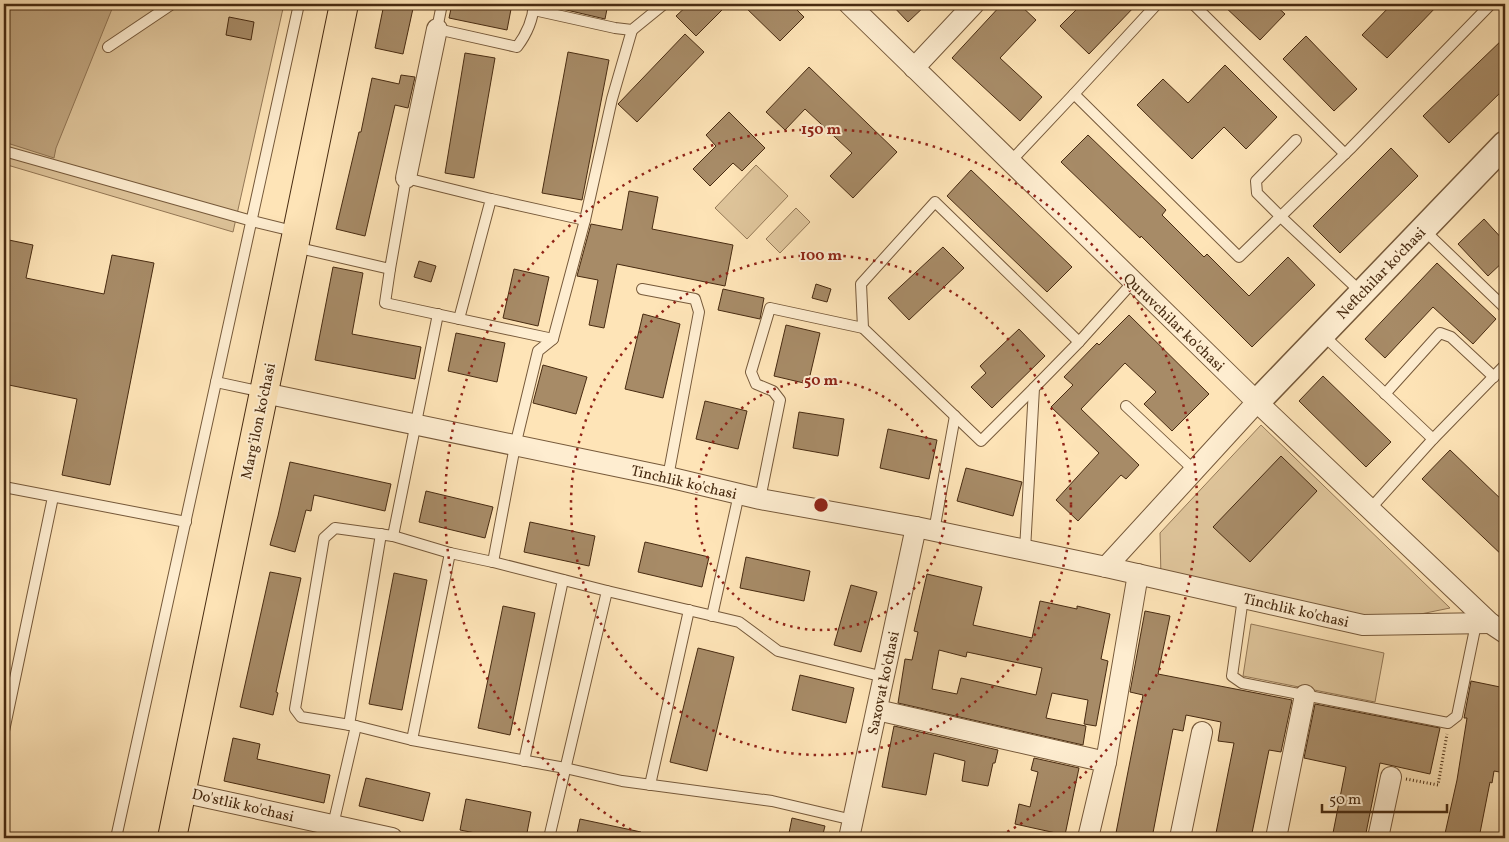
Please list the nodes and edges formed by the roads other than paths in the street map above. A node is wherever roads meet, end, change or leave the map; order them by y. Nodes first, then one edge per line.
1 (172, 4) edge
2 (299, 4) edge
3 (344, 4) edge
4 (442, 4) edge
5 (664, 4) edge
6 (850, 4) edge
7 (974, 4) edge
8 (1157, 4) edge
9 (1193, 4) edge
10 (1491, 4) edge
11 (534, 7) edge
12 (437, 29) junction
13 (632, 30) junction
14 (108, 47) dead end
15 (914, 68) junction
16 (1074, 94) junction
17 (1296, 140) dead end
18 (4, 151) edge
19 (1345, 154) junction
20 (1499, 154) edge
21 (1010, 162) junction
22 (406, 178) junction
23 (491, 199) junction
24 (1281, 217) junction
25 (586, 220) junction
26 (252, 221) junction
27 (1423, 229) junction
28 (295, 240) junction
29 (390, 269) junction
30 (1134, 282) junction
31 (642, 289) dead end
32 (1362, 293) junction
33 (1504, 304) edge
34 (438, 314) junction
35 (459, 319) junction
36 (863, 328) junction
37 (1322, 334) junction
38 (553, 338) junction
39 (1079, 342) junction
40 (1505, 365) edge
41 (1494, 376) junction
42 (216, 382) junction
43 (1034, 388) junction
44 (264, 393) junction
45 (1385, 394) junction
46 (1257, 402) junction
47 (1126, 406) dead end
48 (955, 416) junction
49 (416, 424) junction
50 (1433, 439) junction
51 (515, 446) junction
52 (1194, 470) junction
53 (668, 477) junction
54 (4, 487) edge
55 (739, 494) junction
56 (52, 497) junction
57 (760, 499) junction
58 (1370, 509) junction
59 (186, 522) junction
60 (925, 529) junction
61 (381, 534) junction
62 (393, 536) junction
63 (1025, 550) junction
64 (450, 553) junction
65 (493, 562) junction
66 (1106, 567) junction
67 (1138, 574) junction
68 (563, 580) junction
69 (606, 591) junction
70 (1243, 598) junction
71 (689, 610) junction
72 (712, 616) junction
73 (1491, 627) edge
74 (884, 677) junction
75 (1306, 696) junction
76 (877, 710) junction
77 (352, 725) junction
78 (4, 731) edge
79 (1202, 732) dead end
80 (412, 740) junction
81 (524, 761) junction
82 (1106, 762) junction
83 (565, 768) junction
84 (1391, 777) road end
85 (650, 785) junction
86 (181, 792) junction
87 (851, 829) edge
88 (332, 832) edge
89 (116, 838) edge
90 (172, 838) edge
91 (392, 838) edge
92 (549, 838) edge
93 (1088, 838) edge
94 (1180, 838) edge
95 (1276, 838) edge
96 (1378, 838) edge

1 - 14 lane
2 - 26 lane
3 - 28 main road, Marg'ilon ko'chasi
4 - 12 lane
5 - 13 lane
6 - 15 street, Quruvchilar ko'chasi
7 - 15 street
8 - 16 lane
9 - 19 lane
10 - 19 lane
11 - 12 lane
11 - 13 lane
12 - 22 street
13 - 25 lane
15 - 21 street, Quruvchilar ko'chasi
16 - 21 lane
16 - 24 lane
17 - 24 lane
18 - 26 lane
19 - 24 lane
20 - 27 street, Neftchilar ko'chasi
21 - 30 street, Quruvchilar ko'chasi
22 - 23 lane
22 - 29 lane
23 - 25 lane
23 - 35 lane
24 - 32 lane
25 - 38 lane
26 - 28 lane
26 - 42 lane
27 - 32 street, Neftchilar ko'chasi
27 - 33 lane
28 - 29 lane
28 - 44 main road, Marg'ilon ko'chasi
29 - 34 lane
30 - 39 lane
30 - 46 street, Quruvchilar ko'chasi
31 - 53 lane
32 - 37 street, Neftchilar ko'chasi
34 - 35 lane
34 - 49 lane
35 - 38 lane
36 - 39 lane
36 - 48 lane
36 - 57 lane
37 - 45 lane
37 - 46 street, Neftchilar ko'chasi
38 - 51 lane
39 - 43 lane
40 - 41 lane
41 - 45 lane
41 - 50 lane
42 - 44 lane
42 - 59 lane
43 - 48 lane
43 - 63 lane
44 - 49 street, Tinchlik ko'chasi
44 - 86 main road, Marg'ilon ko'chasi
45 - 50 lane
46 - 52 street
46 - 58 street, Quruvchilar ko'chasi
47 - 52 lane
48 - 60 lane
49 - 51 street, Tinchlik ko'chasi
49 - 62 lane
50 - 58 lane
51 - 53 street, Tinchlik ko'chasi
51 - 65 lane
52 - 66 street
53 - 55 street, Tinchlik ko'chasi
54 - 56 lane
55 - 57 street, Tinchlik ko'chasi
55 - 72 lane
56 - 59 lane
56 - 78 lane
57 - 60 street, Tinchlik ko'chasi
58 - 73 street, Quruvchilar ko'chasi
59 - 89 lane
60 - 63 street, Tinchlik ko'chasi
60 - 74 street, Saxovat ko'chasi
61 - 62 lane
61 - 77 lane
61 - 77 lane
62 - 64 lane
63 - 66 street, Tinchlik ko'chasi
64 - 65 lane
64 - 80 lane
65 - 68 lane
66 - 67 street, Tinchlik ko'chasi
67 - 70 street, Tinchlik ko'chasi
67 - 82 street
68 - 69 lane
68 - 81 lane
69 - 71 lane
69 - 83 lane
70 - 73 street, Tinchlik ko'chasi
70 - 75 lane
71 - 72 lane
71 - 85 lane
72 - 74 lane
73 - 75 lane
74 - 76 street, Saxovat ko'chasi
75 - 95 street
76 - 82 street
76 - 87 street, Saxovat ko'chasi
77 - 80 lane
77 - 88 lane
79 - 94 street
80 - 81 lane
81 - 83 lane
82 - 93 street
83 - 85 lane
83 - 92 lane
84 - 96 street
85 - 87 lane
86 - 88 street, Do'stlik ko'chasi
86 - 90 main road, Marg'ilon ko'chasi
88 - 91 street, Do'stlik ko'chasi

